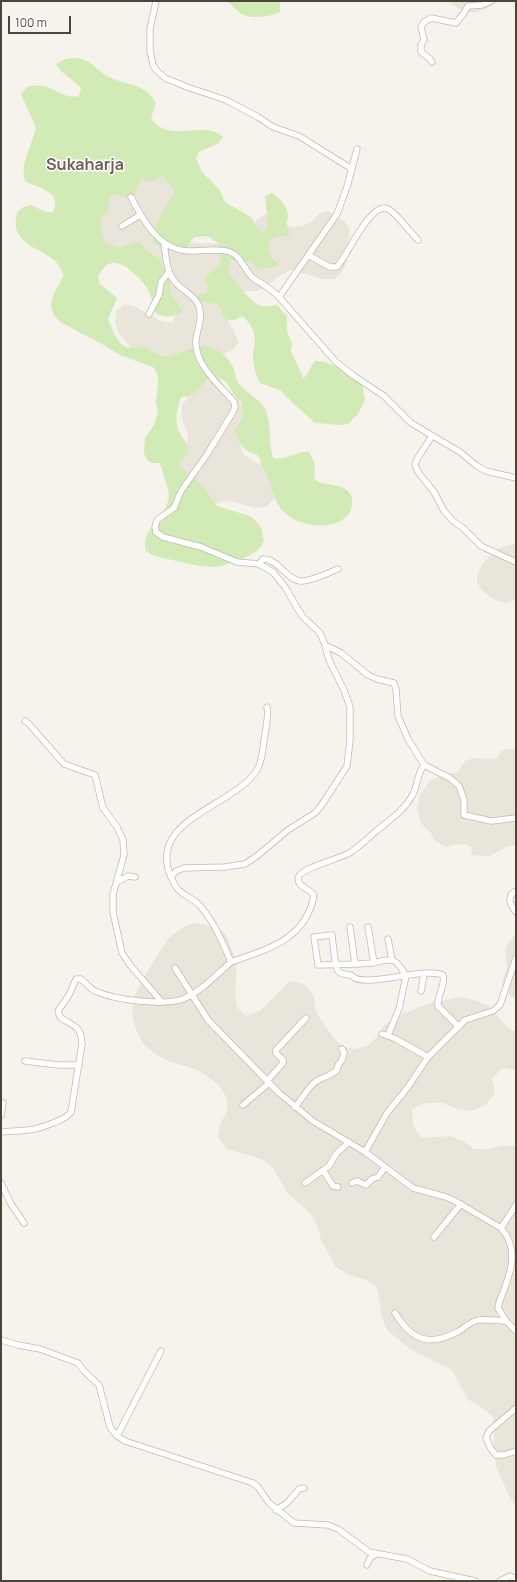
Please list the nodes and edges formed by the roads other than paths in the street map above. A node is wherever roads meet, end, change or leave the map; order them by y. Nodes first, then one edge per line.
1 (156, 1) edge
2 (491, 1) edge
3 (432, 62) dead end
4 (357, 149) dead end
5 (352, 169) junction
6 (131, 197) dead end
7 (140, 215) junction
8 (122, 226) dead end
9 (418, 240) dead end
10 (164, 242) junction
11 (308, 255) junction
12 (169, 272) junction
13 (279, 296) junction
14 (149, 314) dead end
15 (432, 436) junction
16 (516, 478) edge
17 (516, 562) edge
18 (259, 564) junction
19 (338, 569) dead end
20 (326, 645) junction
21 (267, 707) dead end
22 (25, 721) dead end
23 (424, 765) junction
24 (516, 818) edge
25 (136, 877) dead end
26 (171, 877) junction
27 (117, 882) junction
28 (516, 891) edge
29 (510, 897) junction
30 (516, 900) edge
31 (516, 912) edge
32 (350, 927) dead end
33 (368, 927) dead end
34 (388, 939) dead end
35 (516, 958) edge
36 (392, 960) junction
37 (231, 962) junction
38 (374, 963) junction
39 (337, 964) junction
40 (356, 964) junction
41 (514, 967) edge
42 (174, 968) dead end
43 (424, 974) junction
44 (406, 976) junction
45 (421, 991) dead end
46 (191, 995) junction
47 (161, 1001) junction
48 (306, 1018) dead end
49 (458, 1026) junction
50 (342, 1049) dead end
51 (428, 1057) junction
52 (25, 1061) dead end
53 (79, 1065) junction
54 (268, 1082) junction
55 (3, 1103) dead end
56 (243, 1105) dead end
57 (295, 1107) junction
58 (1, 1115) edge
59 (1, 1132) edge
60 (349, 1142) junction
61 (365, 1152) junction
62 (385, 1167) junction
63 (323, 1170) junction
64 (1, 1183) edge
65 (305, 1183) dead end
66 (352, 1183) dead end
67 (338, 1187) dead end
68 (461, 1204) junction
69 (516, 1205) edge
70 (24, 1223) dead end
71 (501, 1228) junction
72 (434, 1237) dead end
73 (395, 1313) dead end
74 (506, 1321) junction
75 (516, 1331) edge
76 (1, 1340) edge
77 (162, 1351) dead end
78 (516, 1408) edge
79 (117, 1436) junction
80 (516, 1450) edge
81 (304, 1488) dead end
82 (276, 1510) junction
83 (376, 1554) junction
84 (367, 1565) dead end
85 (458, 1579) edge
86 (516, 1580) edge
87 (475, 1581) edge
88 (500, 1581) edge

1 - 5 street
2 - 3 street
4 - 5 street
5 - 11 street
6 - 7 street
7 - 8 street
7 - 10 street
9 - 11 street
10 - 12 street
10 - 13 street
11 - 13 street
12 - 14 street
12 - 18 street
13 - 15 street
15 - 16 street
15 - 17 street
18 - 19 street
18 - 20 street
20 - 23 street
20 - 26 street
21 - 26 street
22 - 27 street
23 - 24 street
23 - 37 street
25 - 27 street
26 - 37 street
27 - 47 street
28 - 29 street
29 - 30 street
29 - 31 street
32 - 40 street
33 - 38 street
34 - 36 street
35 - 41 street
36 - 38 street
36 - 44 street
37 - 46 street
38 - 40 street
39 - 39 street
39 - 40 street
39 - 44 street
41 - 49 street
42 - 46 street
43 - 44 street
43 - 45 street
43 - 49 street
44 - 51 street
46 - 47 street
46 - 54 street
47 - 53 street
48 - 54 street
49 - 51 street
50 - 57 street
51 - 61 street
52 - 53 street
53 - 59 street
54 - 56 street
54 - 57 street
55 - 58 street
57 - 60 street
60 - 61 street
60 - 63 street
61 - 62 street
62 - 66 street
62 - 68 street
63 - 65 street
63 - 67 street
64 - 70 street
68 - 71 street
68 - 72 street
69 - 71 street
71 - 74 street
73 - 74 street
74 - 75 street
76 - 79 street
77 - 79 street
78 - 80 street
79 - 82 street
81 - 82 street
82 - 83 street
83 - 84 street
83 - 85 street
85 - 87 street
86 - 88 street

